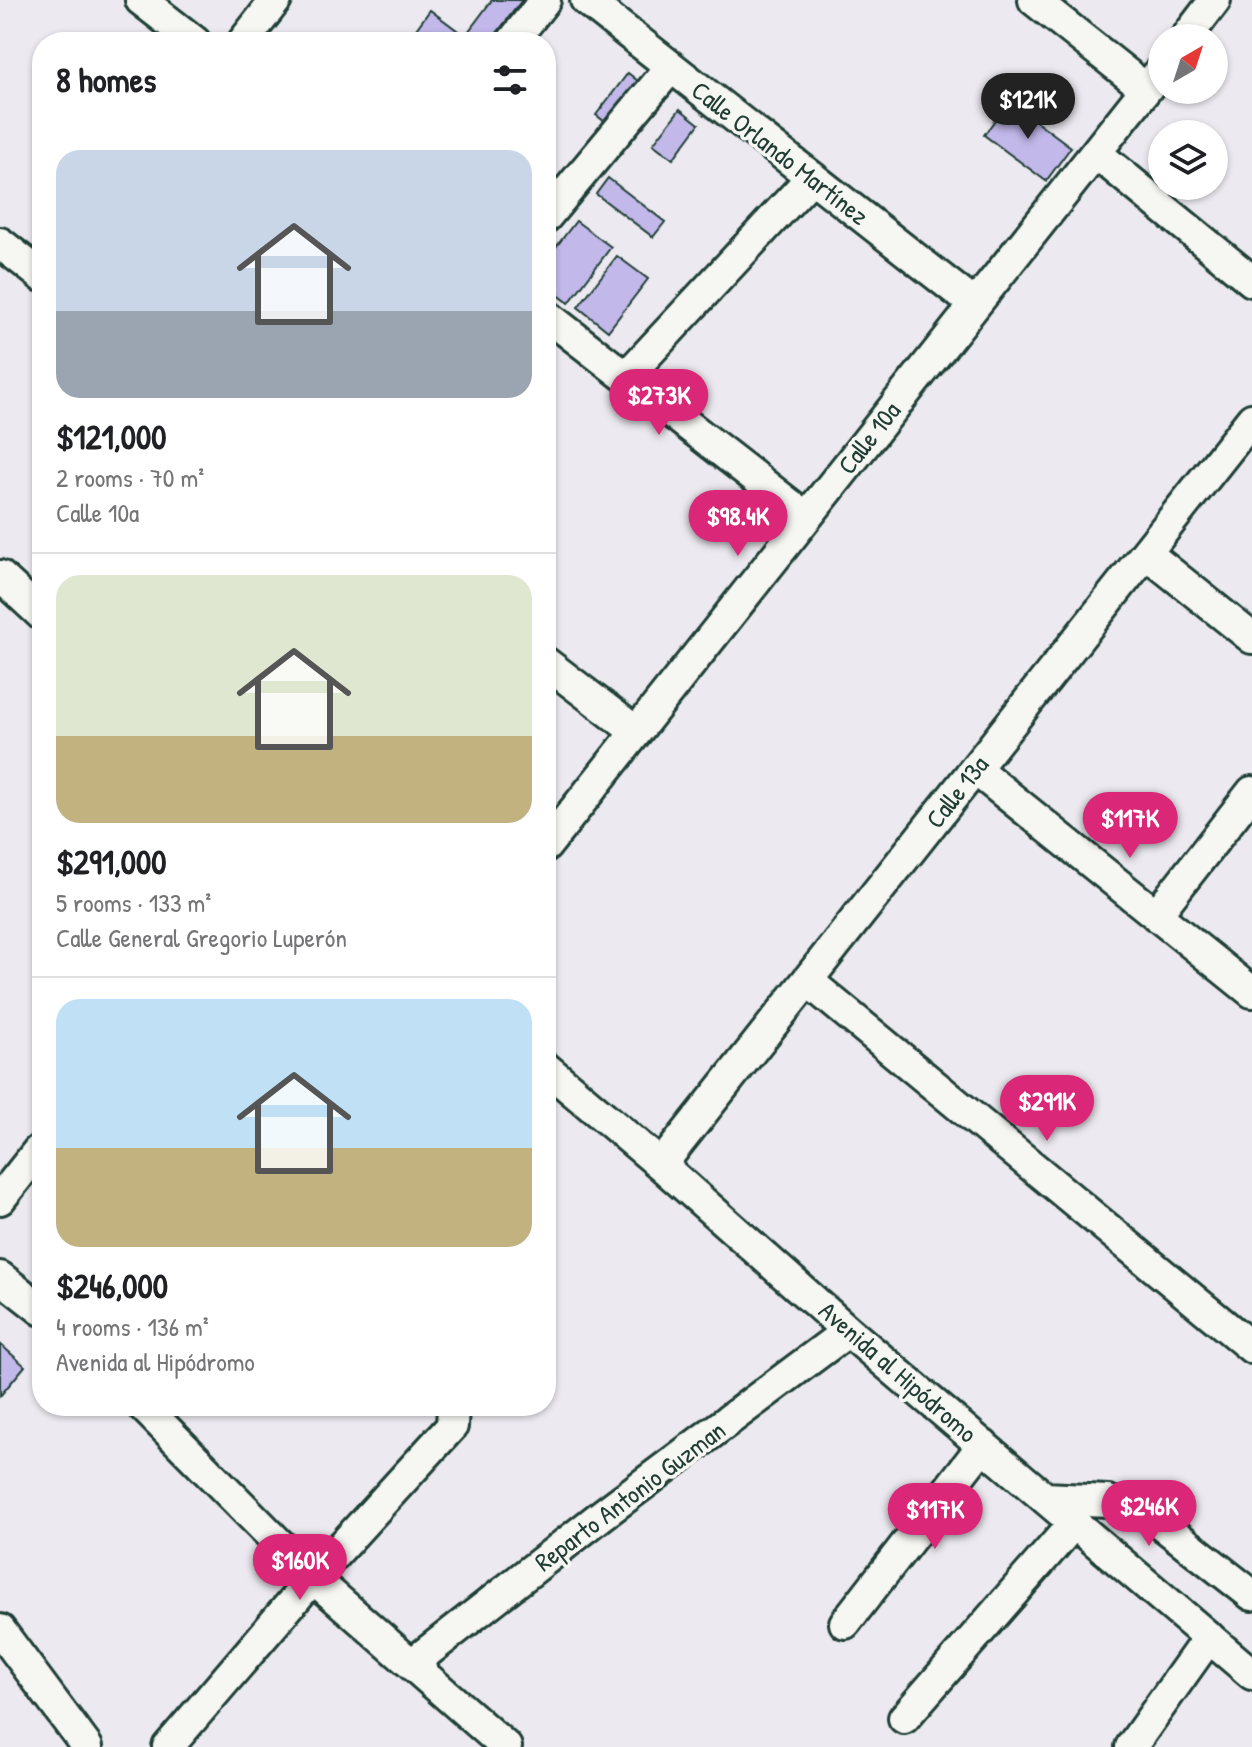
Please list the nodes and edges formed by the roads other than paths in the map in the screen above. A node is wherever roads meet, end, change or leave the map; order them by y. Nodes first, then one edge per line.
1 (141, 0) edge
2 (276, 0) edge
3 (545, 0) edge
4 (586, 0) edge
5 (1034, 0) edge
6 (1215, 0) edge
7 (1197, 24) edge
8 (182, 32) edge
9 (251, 32) edge
10 (520, 32) edge
11 (671, 67) junction
12 (1148, 75) edge
13 (1148, 87) edge
14 (1096, 153) junction
15 (812, 177) junction
16 (556, 205) edge
17 (0, 243) edge
18 (32, 268) edge
19 (1252, 281) edge
20 (975, 305) junction
21 (556, 323) edge
22 (626, 377) junction
23 (1252, 419) edge
24 (806, 517) junction
25 (1146, 553) junction
26 (0, 576) edge
27 (32, 606) edge
28 (1252, 638) edge
29 (556, 671) edge
30 (635, 731) junction
31 (975, 769) junction
32 (1252, 792) edge
33 (556, 833) edge
34 (1156, 915) junction
35 (808, 981) junction
36 (1252, 992) edge
37 (556, 1076) edge
38 (32, 1159) edge
39 (661, 1165) junction
40 (0, 1199) edge
41 (0, 1277) edge
42 (32, 1302) edge
43 (848, 1331) junction
44 (1252, 1348) edge
45 (153, 1416) edge
46 (453, 1416) edge
47 (983, 1445) junction
48 (1045, 1498) junction
49 (1074, 1523) junction
50 (313, 1578) junction
51 (1252, 1595) edge
52 (845, 1623) dead end
53 (0, 1630) edge
54 (1209, 1637) junction
55 (413, 1663) junction
56 (1252, 1674) edge
57 (904, 1718) dead end
58 (492, 1742) edge
59 (87, 1747) edge
60 (168, 1747) edge
61 (1131, 1747) edge

1 - 8 street
2 - 9 street
3 - 10 street
4 - 11 street, Calle Orlando Martínez
5 - 12 street
6 - 7 street
11 - 15 street, Calle Orlando Martínez
11 - 16 street
13 - 14 street, Calle 10a
14 - 19 street
14 - 20 street, Calle 10a
15 - 20 street, Calle Orlando Martínez
15 - 22 street
17 - 18 street
20 - 24 street, Calle 10a
21 - 22 street
22 - 24 street
23 - 25 street, Calle 13a
24 - 30 street, Calle 10a
25 - 28 street
25 - 31 street, Calle 13a
26 - 27 street
29 - 30 street
30 - 33 street, Calle 10a
31 - 34 street
31 - 35 street, Calle 13a
32 - 34 street
34 - 36 street
35 - 39 street, Calle 13a
35 - 44 street
37 - 39 street, Avenida al Hipódromo
38 - 40 street
39 - 43 street, Avenida al Hipódromo
41 - 42 street
43 - 47 street, Avenida al Hipódromo
43 - 55 street, Reparto Antonio Guzman
45 - 50 street
46 - 50 street
47 - 48 street, Avenida al Hipódromo
47 - 52 street
48 - 49 street, Avenida al Hipódromo
48 - 51 street
49 - 54 street, Avenida al Hipódromo
49 - 57 street
50 - 55 street
50 - 60 street
53 - 59 street
54 - 56 street, Avenida al Hipódromo
54 - 61 street
55 - 58 street

